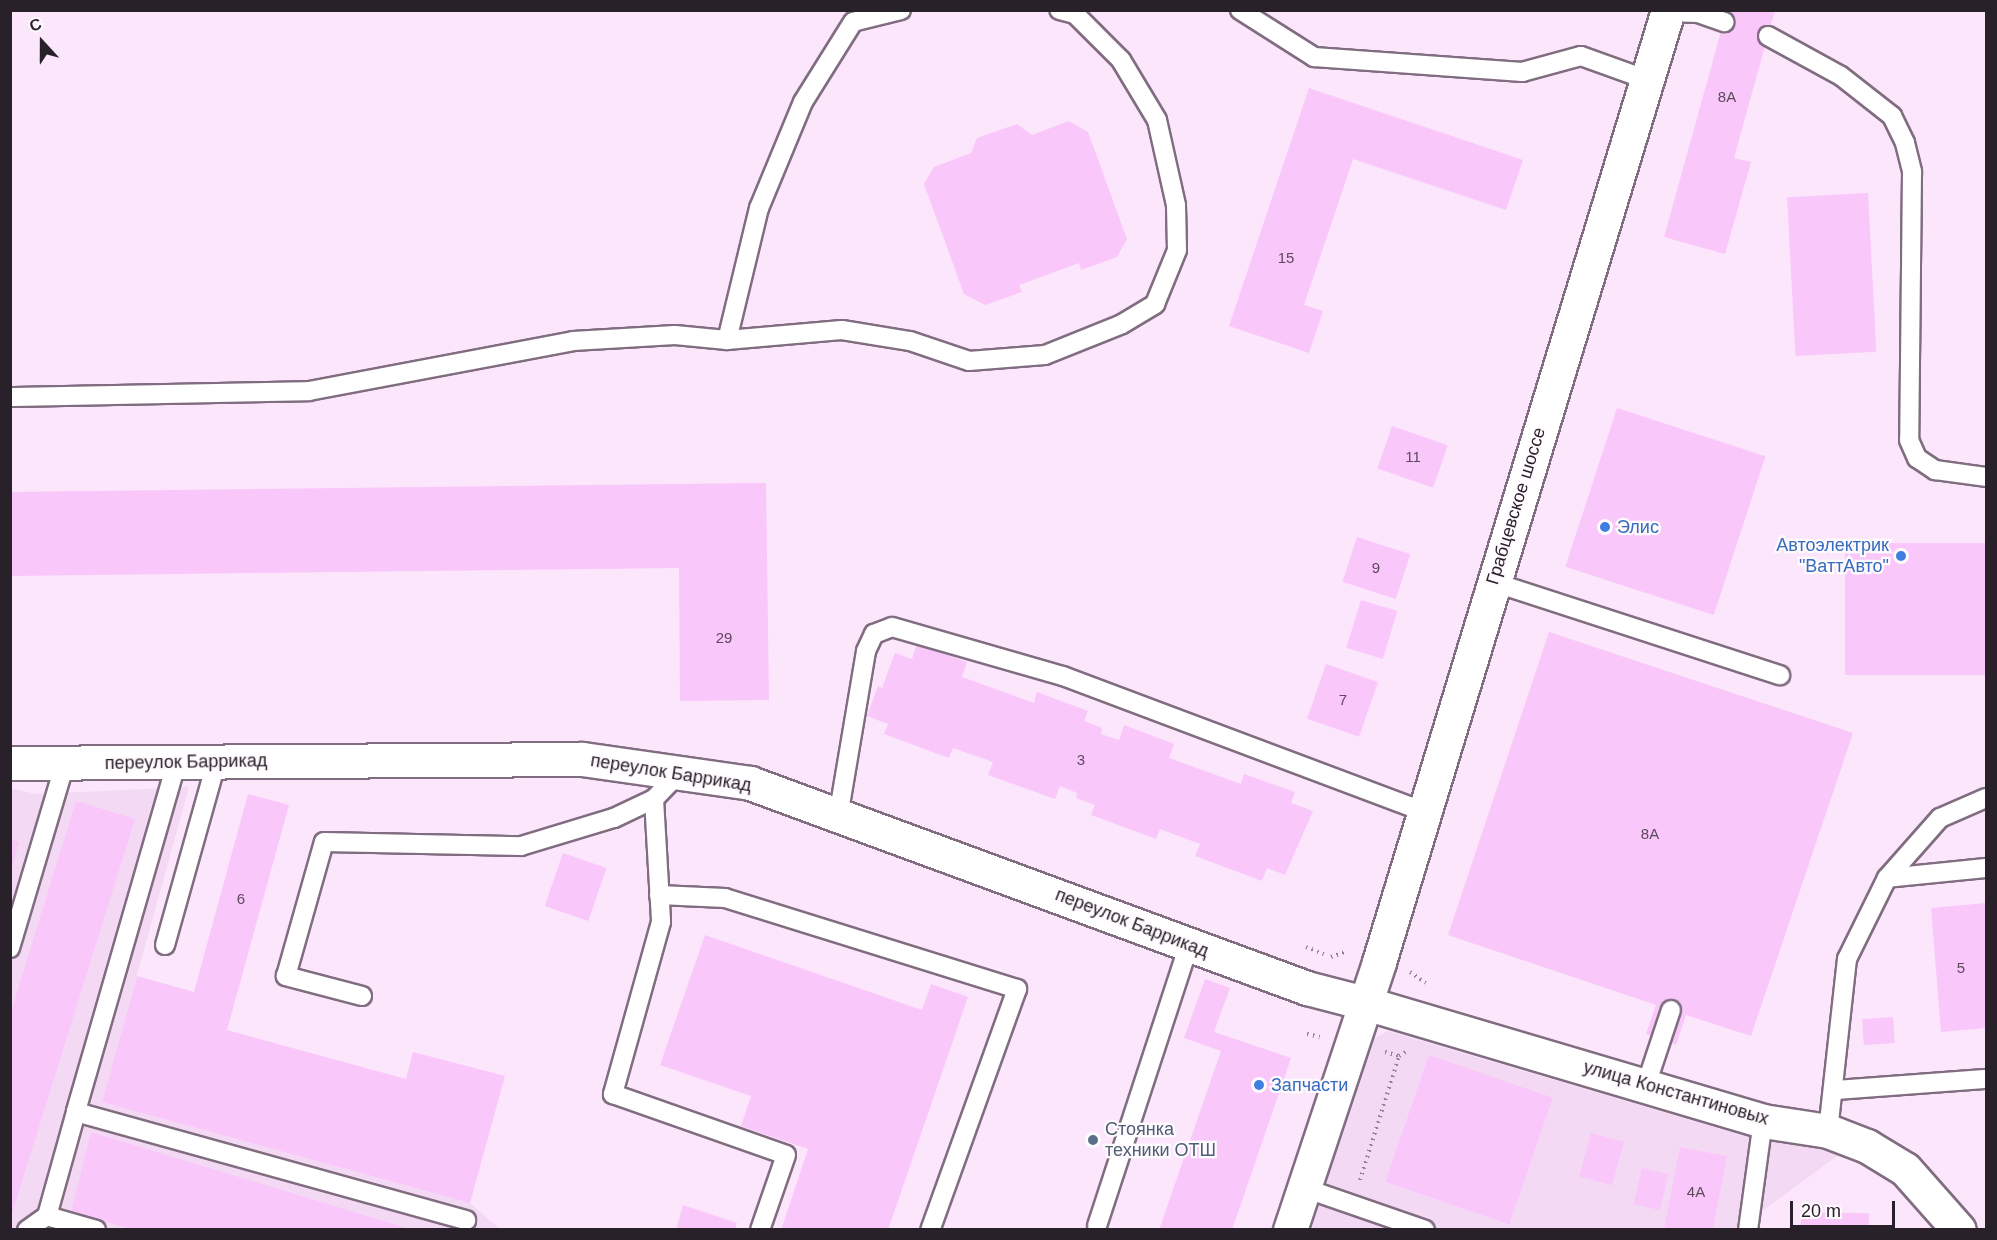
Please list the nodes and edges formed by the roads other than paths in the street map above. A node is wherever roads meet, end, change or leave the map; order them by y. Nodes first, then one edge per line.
1 (901, 10) edge
2 (1059, 10) edge
3 (1240, 10) edge
4 (1667, 11) edge
5 (850, 16) edge
6 (1724, 22) dead end
7 (1768, 36) dead end
8 (1645, 79) junction
9 (727, 340) junction
10 (10, 398) edge
11 (1986, 477) edge
12 (1493, 582) junction
13 (1780, 675) dead end
14 (217, 760) junction
15 (177, 761) junction
16 (10, 763) edge
17 (65, 763) junction
18 (679, 773) junction
19 (1986, 798) edge
20 (654, 800) junction
21 (1424, 812) junction
22 (838, 817) junction
23 (1986, 868) edge
24 (1887, 878) junction
25 (659, 895) junction
26 (165, 945) dead end
27 (1189, 945) junction
28 (10, 948) edge
29 (362, 996) dead end
30 (1365, 1003) junction
31 (1671, 1010) dead end
32 (1986, 1079) edge
33 (1646, 1085) junction
34 (1834, 1090) junction
35 (76, 1112) junction
36 (1763, 1121) junction
37 (1828, 1131) junction
38 (1304, 1188) junction
39 (47, 1216) junction
40 (466, 1220) dead end
41 (1097, 1226) dead end
42 (27, 1230) edge
43 (96, 1230) edge
44 (760, 1230) edge
45 (930, 1230) edge
46 (1290, 1230) edge
47 (1425, 1230) edge
48 (1748, 1230) edge
49 (1959, 1230) edge

1 - 5 lane
2 - 9 lane
3 - 8 lane
4 - 6 lane
4 - 8 street, Грабцевское шоссе
5 - 9 lane
7 - 11 lane
8 - 12 street, Грабцевское шоссе
9 - 10 lane
12 - 13 lane
12 - 21 street, Грабцевское шоссе
14 - 15 street, переулок Баррикад
14 - 18 street, переулок Баррикад
14 - 26 lane
15 - 17 street, переулок Баррикад
15 - 35 lane
16 - 17 street, переулок Баррикад
17 - 28 lane
18 - 20 lane
18 - 22 street, переулок Баррикад
19 - 24 lane
20 - 25 lane
20 - 29 lane
21 - 22 lane
21 - 30 street, Грабцевское шоссе
22 - 27 street, переулок Баррикад
23 - 24 lane
24 - 34 lane
25 - 44 lane
25 - 45 lane
27 - 30 street, переулок Баррикад
27 - 41 lane
30 - 33 street, улица Константиновых
30 - 38 street, Грабцевское шоссе
31 - 33 lane
32 - 34 lane
33 - 36 street, улица Константиновых
34 - 37 lane
35 - 39 lane
35 - 40 lane
36 - 37 street, улица Константиновых
36 - 48 lane
37 - 49 street, улица Константиновых
38 - 46 street, Грабцевское шоссе
38 - 47 lane
39 - 42 lane
39 - 43 lane

